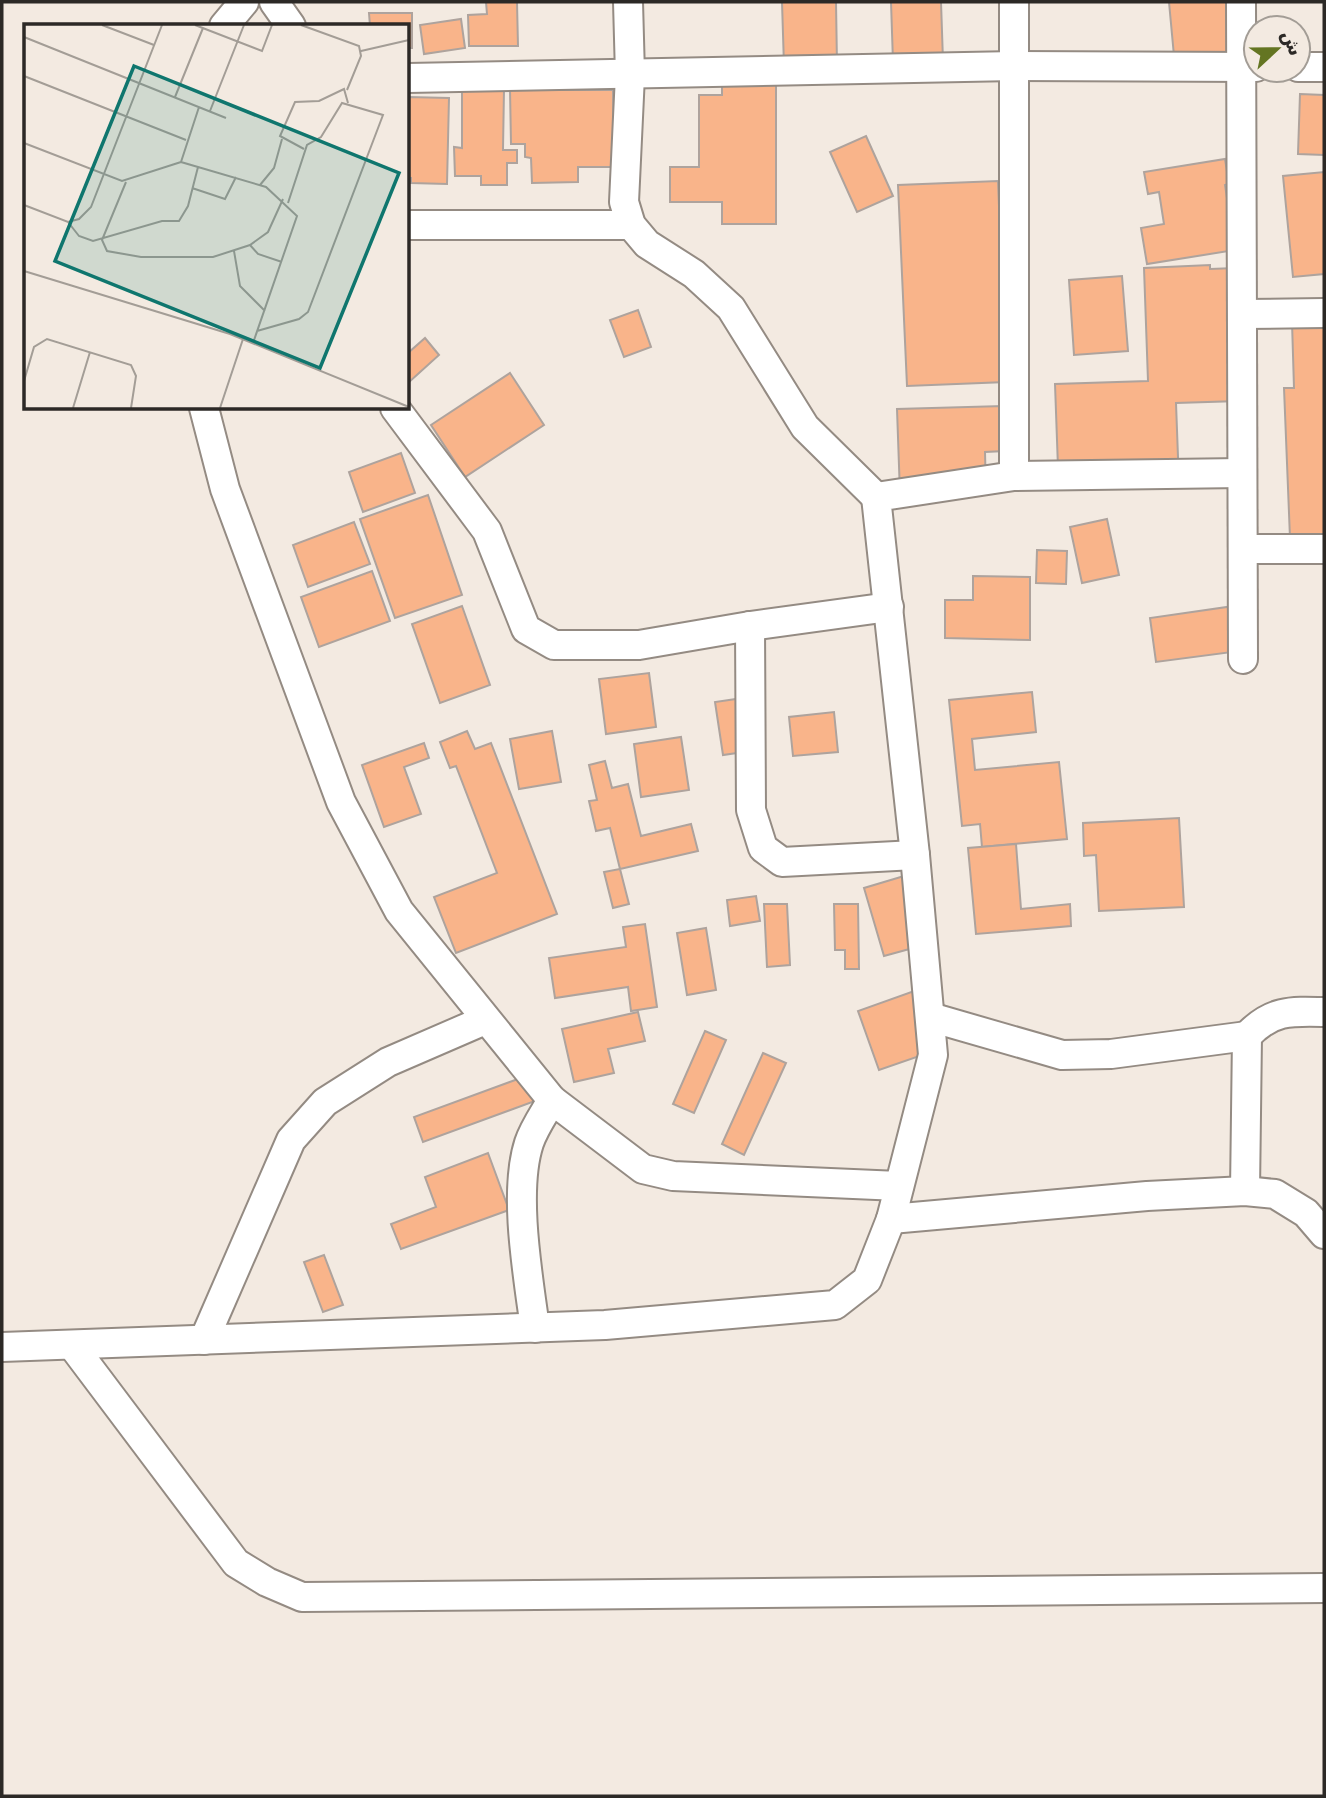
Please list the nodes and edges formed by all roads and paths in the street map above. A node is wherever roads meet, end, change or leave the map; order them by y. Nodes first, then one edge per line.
1 (244, 2) edge
2 (274, 2) edge
3 (628, 2) edge
4 (1014, 2) edge
5 (226, 24) edge
6 (290, 24) edge
7 (1015, 66) junction
8 (1242, 67) edge
9 (629, 75) junction
10 (410, 78) edge
11 (1249, 84) edge
12 (410, 225) edge
13 (631, 225) junction
14 (1324, 313) edge
15 (1242, 314) junction
16 (205, 410) edge
17 (396, 410) edge
18 (1242, 473) junction
19 (1014, 476) junction
20 (876, 497) junction
21 (1243, 549) junction
22 (1324, 549) edge
23 (889, 607) junction
24 (750, 626) junction
25 (1243, 659) dead end
26 (915, 855) junction
27 (1324, 1012) edge
28 (930, 1017) junction
29 (485, 1020) junction
30 (1247, 1036) junction
31 (552, 1100) junction
32 (899, 1186) junction
33 (1245, 1191) junction
34 (891, 1219) junction
35 (1324, 1234) edge
36 (534, 1328) junction
37 (204, 1340) junction
38 (72, 1345) junction
39 (2, 1348) edge
40 (1324, 1588) edge

1 - 5 street
2 - 6 street
3 - 9 street
4 - 7 street
7 - 8 street
7 - 9 street
7 - 19 street
9 - 10 street
9 - 13 street
11 - 15 street
12 - 13 street
13 - 20 street
14 - 15 street
15 - 18 street
16 - 29 street
17 - 24 street
18 - 19 street
18 - 21 street
19 - 20 street
20 - 23 street
21 - 22 street
21 - 25 street
23 - 24 street
23 - 26 street
24 - 26 street
26 - 28 street
27 - 30 street
28 - 30 street
28 - 32 street
29 - 31 street
29 - 37 street
30 - 33 street
31 - 32 street
31 - 36 street
32 - 34 street
33 - 34 street
33 - 35 street
34 - 36 street
36 - 37 street
37 - 38 street
38 - 39 street
38 - 40 street

